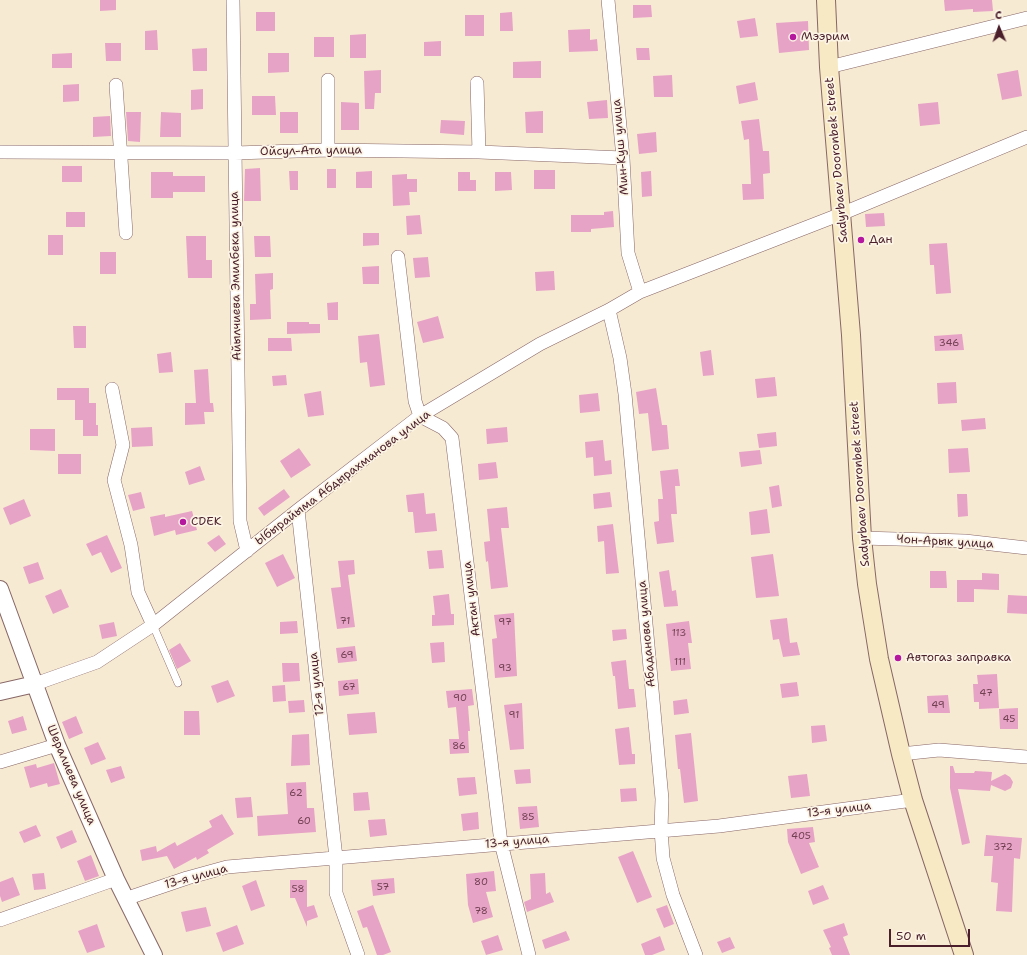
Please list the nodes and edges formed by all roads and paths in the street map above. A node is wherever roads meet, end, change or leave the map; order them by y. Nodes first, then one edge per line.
1 (233, 0) edge
2 (608, 0) edge
3 (826, 0) edge
4 (1027, 18) edge
5 (829, 67) junction
6 (328, 80) dead end
7 (477, 84) dead end
8 (116, 85) dead end
9 (1027, 137) edge
10 (328, 150) junction
11 (0, 152) edge
12 (120, 152) junction
13 (479, 152) junction
14 (235, 153) junction
15 (623, 158) junction
16 (841, 214) junction
17 (126, 233) dead end
18 (398, 257) dead end
19 (640, 292) junction
20 (609, 310) junction
21 (112, 389) dead end
22 (420, 416) junction
23 (298, 510) junction
24 (862, 538) junction
25 (1027, 548) edge
26 (247, 551) junction
27 (0, 589) edge
28 (153, 625) junction
29 (178, 683) dead end
30 (35, 684) junction
31 (0, 692) edge
32 (57, 746) junction
33 (901, 754) junction
34 (1027, 757) edge
35 (0, 762) edge
36 (913, 800) junction
37 (661, 829) junction
38 (501, 843) junction
39 (336, 858) junction
40 (116, 879) junction
41 (125, 898) junction
42 (0, 920) edge
43 (154, 955) edge
44 (358, 955) edge
45 (528, 955) edge
46 (696, 955) edge
47 (964, 955) edge

1 - 14 street, Айылчиева Эмилбека улица
2 - 15 street, Мин-Куш улица
3 - 5 main road, Sadyrbaev Dooronbek street
4 - 5 street
5 - 16 main road, Sadyrbaev Dooronbek street
6 - 10 street
7 - 13 street
8 - 12 street
9 - 16 street, Ыбырайыма Абдырахманова улица
10 - 13 street, Ойсул-Ата улица
10 - 14 street, Ойсул-Ата улица
11 - 12 street, Ойсул-Ата улица
12 - 14 street, Ойсул-Ата улица
12 - 17 street
13 - 15 street, Ойсул-Ата улица
14 - 26 street, Айылчиева Эмилбека улица
15 - 19 street, Мин-Куш улица
16 - 19 street, Ыбырайыма Абдырахманова улица
16 - 24 main road, Sadyrbaev Dooronbek street
18 - 22 street
19 - 20 street, Ыбырайыма Абдырахманова улица
20 - 22 street, Ыбырайыма Абдырахманова улица
20 - 37 street, Абаданова улица
21 - 28 street
22 - 23 street, Ыбырайыма Абдырахманова улица
22 - 38 street, Актан улица
23 - 26 street, Ыбырайыма Абдырахманова улица
23 - 39 street, 12-я улица
24 - 25 street, Чон-Арык улица
24 - 33 main road, Sadyrbaev Dooronbek street
26 - 28 street, Ыбырайыма Абдырахманова улица
27 - 30 street, Шералиева улица
28 - 29 lane
28 - 30 street, Ыбырайыма Абдырахманова улица
30 - 31 street, Ыбырайыма Абдырахманова улица
30 - 32 street, Шералиева улица
32 - 35 street
32 - 40 street, Шералиева улица
33 - 34 street
33 - 36 main road, Sadyrbaev Dooronbek street
36 - 37 street, 13-я улица
36 - 47 main road, Sadyrbaev Dooronbek street
37 - 38 street, 13-я улица
37 - 46 street, Абаданова улица
38 - 39 street, 13-я улица
38 - 45 street, Актан улица
39 - 41 street, 13-я улица
39 - 44 street, 12-я улица
40 - 41 street, Шералиева улица
40 - 42 street
41 - 43 street, Шералиева улица

